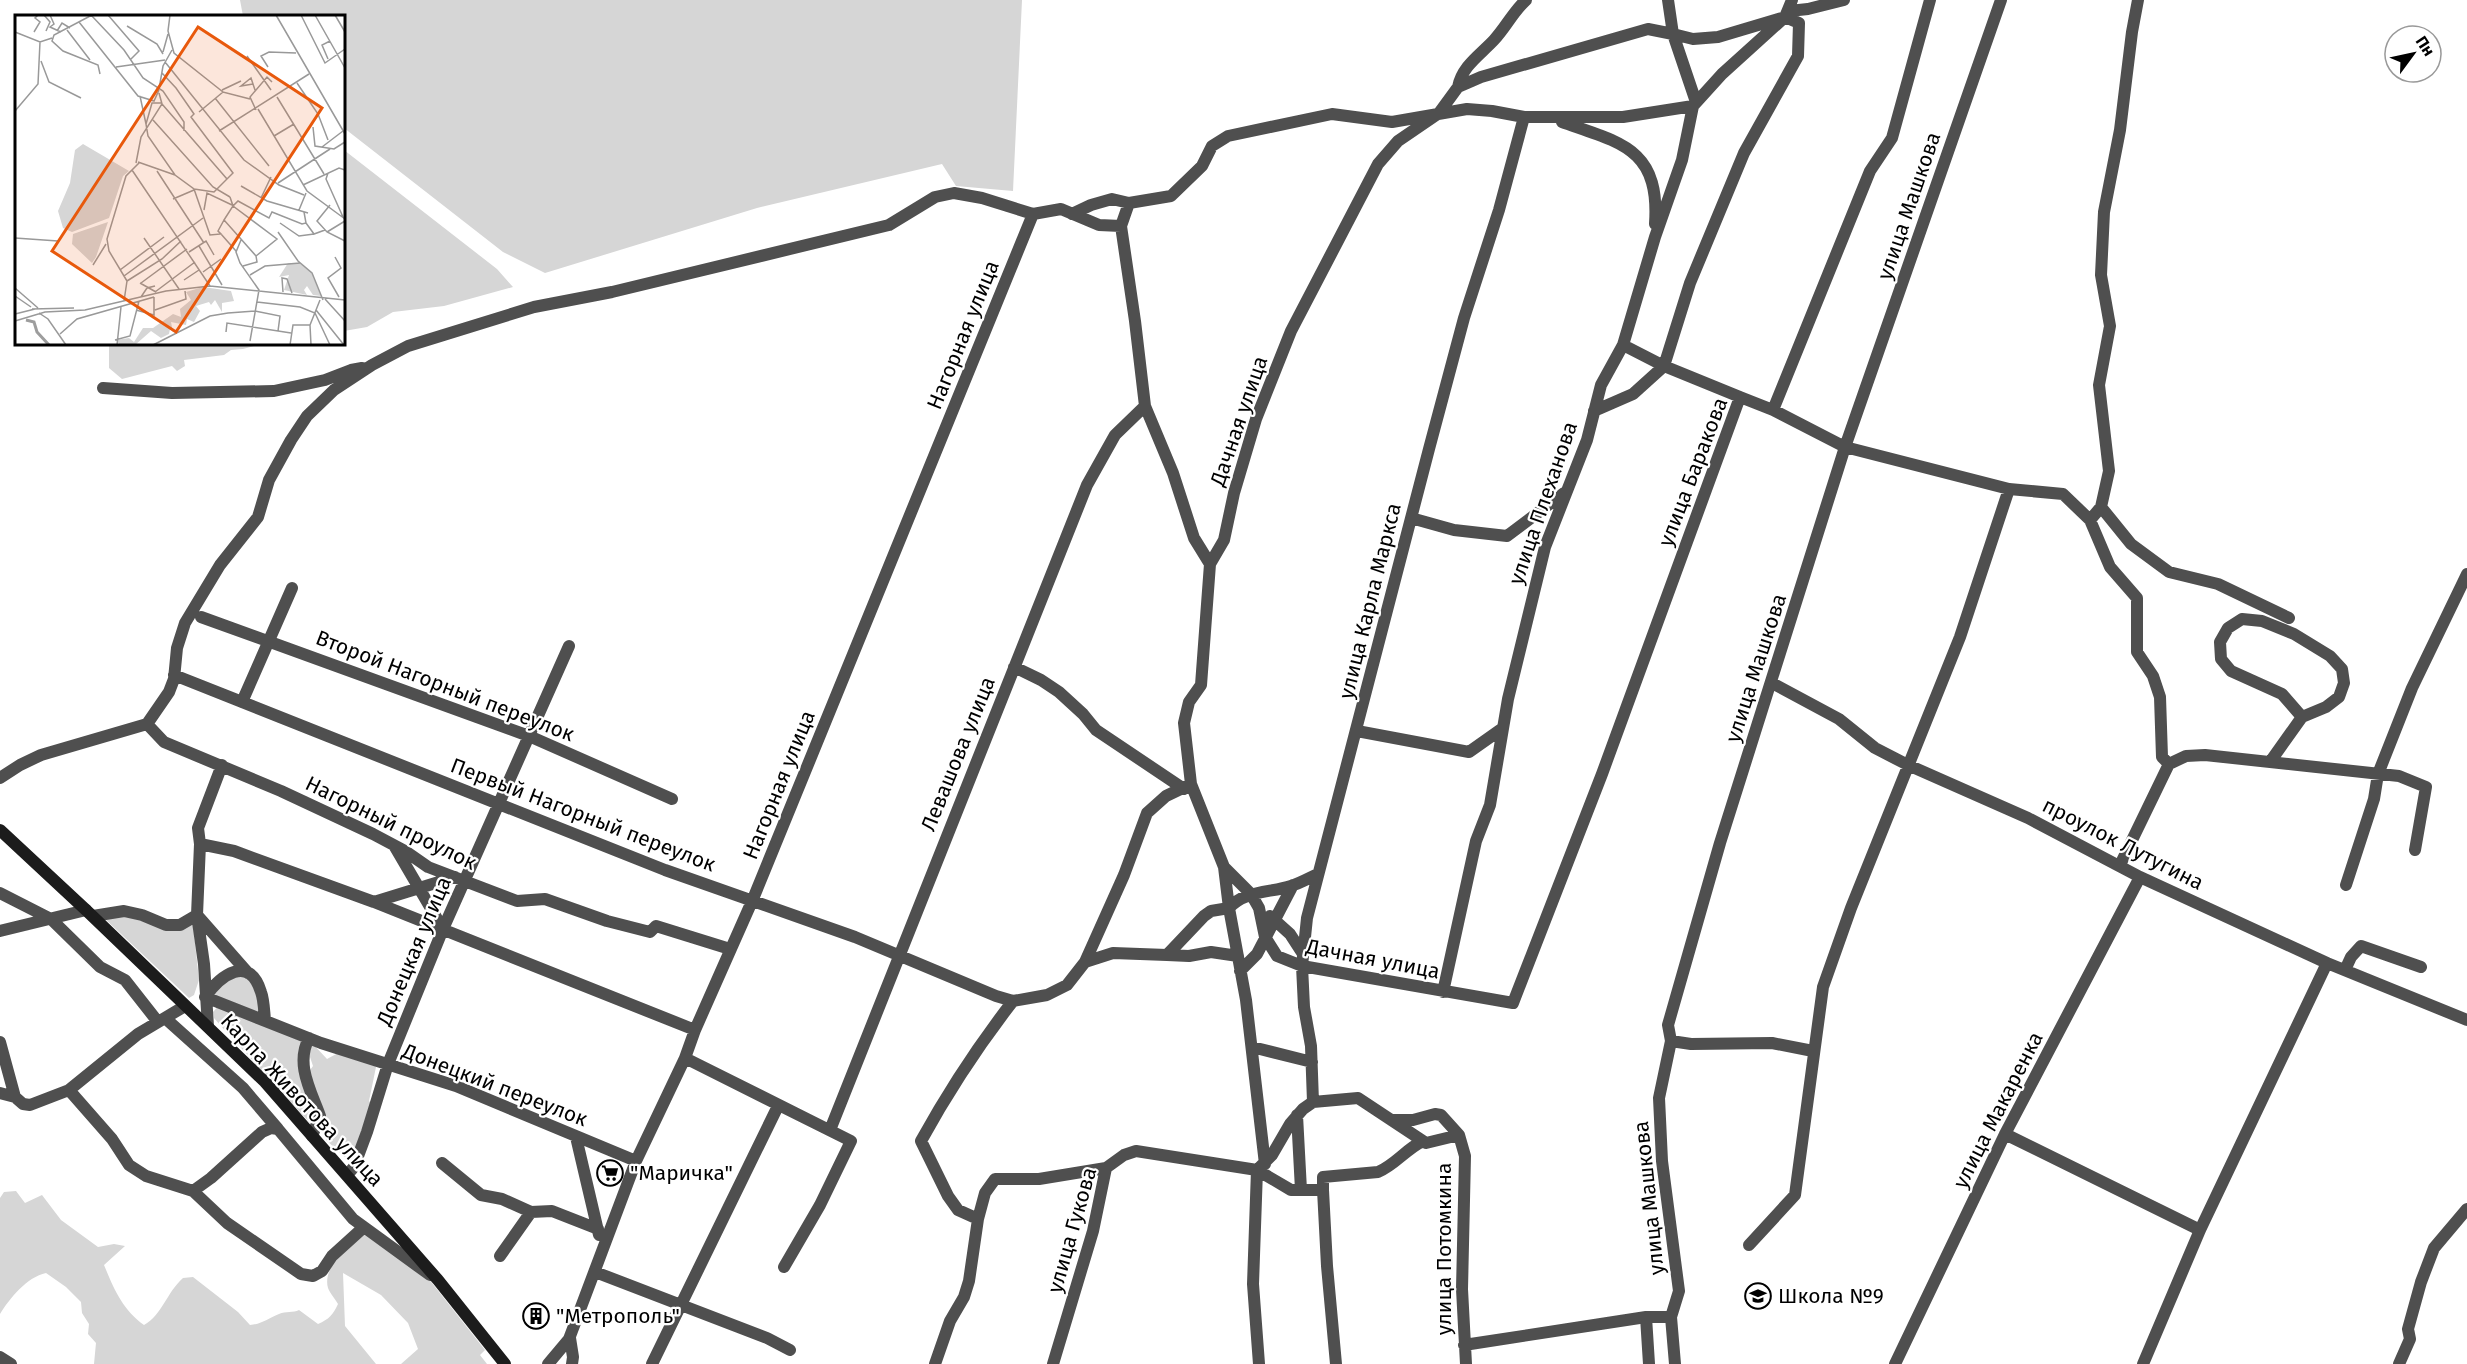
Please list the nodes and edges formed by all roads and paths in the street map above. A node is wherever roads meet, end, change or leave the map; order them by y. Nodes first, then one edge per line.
1 (1527, 0) edge
2 (1668, 0) edge
3 (1844, 0) edge
4 (1930, 0) edge
5 (2001, 0) edge
6 (2138, 0) edge
7 (1789, 9) edge
8 (1673, 34) junction
9 (1458, 87) junction
10 (1695, 104) junction
11 (1439, 113) junction
12 (1524, 117) junction
13 (1552, 118) junction
14 (1129, 203) junction
15 (1033, 214) junction
16 (1072, 214) junction
17 (1121, 226) junction
18 (1654, 239) junction
19 (1623, 345) junction
20 (1664, 366) junction
21 (368, 367) junction
22 (103, 388) dead end
23 (1740, 397) junction
24 (1145, 406) junction
25 (1773, 410) junction
26 (1594, 411) junction
27 (1845, 447) junction
28 (2008, 489) junction
29 (1565, 493) junction
30 (2101, 507) junction
31 (1412, 518) junction
32 (2090, 520) junction
33 (1210, 564) junction
34 (2467, 574) edge
35 (292, 588) dead end
36 (201, 617) dead end
37 (2289, 618) dead end
38 (268, 641) junction
39 (569, 646) dead end
40 (1014, 667) junction
41 (174, 675) junction
42 (1772, 683) junction
43 (242, 702) junction
44 (2302, 717) junction
45 (147, 724) junction
46 (1503, 728) junction
47 (1357, 731) junction
48 (529, 736) junction
49 (2270, 762) junction
50 (2169, 764) junction
51 (222, 765) junction
52 (1908, 765) junction
53 (2378, 774) junction
54 (0, 778) edge
55 (1187, 786) junction
56 (672, 799) dead end
57 (500, 803) junction
58 (0, 830) edge
59 (200, 844) junction
60 (395, 846) junction
61 (2415, 850) dead end
62 (2120, 865) junction
63 (1224, 867) junction
64 (408, 869) junction
65 (1318, 873) junction
66 (2140, 877) junction
67 (459, 878) junction
68 (1293, 885) junction
69 (2346, 885) dead end
70 (420, 888) junction
71 (0, 892) edge
72 (400, 894) junction
73 (1251, 894) junction
74 (753, 899) junction
75 (374, 902) junction
76 (1229, 908) junction
77 (1259, 908) junction
78 (89, 913) junction
79 (197, 915) junction
80 (1274, 918) junction
81 (51, 919) junction
82 (443, 929) junction
83 (0, 932) edge
84 (1265, 937) junction
85 (730, 949) junction
86 (1237, 953) junction
87 (1257, 954) junction
88 (899, 955) junction
89 (1167, 955) junction
90 (1277, 956) junction
91 (1303, 960) junction
92 (1084, 962) junction
93 (2327, 963) junction
94 (2421, 967) dead end
95 (2345, 970) junction
96 (1240, 971) junction
97 (248, 973) junction
98 (1443, 992) junction
99 (205, 997) junction
100 (1013, 1001) junction
101 (1513, 1003) joint
102 (185, 1006) junction
103 (162, 1020) junction
104 (265, 1020) junction
105 (2467, 1020) edge
106 (208, 1026) junction
107 (695, 1030) junction
108 (309, 1038) junction
109 (1671, 1041) junction
110 (0, 1042) edge
111 (1252, 1047) junction
112 (1813, 1051) junction
113 (685, 1058) junction
114 (1312, 1062) junction
115 (388, 1064) junction
116 (69, 1090) junction
117 (0, 1093) edge
118 (15, 1097) junction
119 (1313, 1102) junction
120 (778, 1106) junction
121 (1298, 1115) junction
122 (1392, 1120) junction
123 (278, 1129) junction
124 (830, 1130) junction
125 (2005, 1134) junction
126 (312, 1136) junction
127 (1459, 1136) junction
128 (576, 1137) junction
129 (1423, 1141) junction
130 (636, 1161) junction
131 (442, 1163) dead end
132 (1261, 1167) junction
133 (1107, 1168) junction
134 (347, 1175) junction
135 (1301, 1190) junction
136 (1323, 1190) junction
137 (193, 1191) junction
138 (2467, 1209) edge
139 (531, 1212) junction
140 (978, 1219) junction
141 (364, 1227) junction
142 (598, 1229) junction
143 (2200, 1230) junction
144 (1749, 1245) dead end
145 (603, 1251) junction
146 (500, 1256) dead end
147 (784, 1267) dead end
148 (595, 1272) junction
149 (438, 1280) junction
150 (681, 1305) junction
151 (1646, 1317) junction
152 (1671, 1317) junction
153 (570, 1338) junction
154 (1464, 1345) junction
155 (790, 1350) dead end
156 (0, 1357) edge
157 (11, 1364) edge
158 (505, 1364) edge
159 (548, 1364) edge
160 (572, 1364) edge
161 (652, 1364) edge
162 (935, 1364) edge
163 (1053, 1364) edge
164 (1259, 1364) edge
165 (1336, 1364) edge
166 (1466, 1364) edge
167 (1649, 1364) edge
168 (1675, 1364) edge
169 (1895, 1364) edge
170 (2143, 1364) edge
171 (2399, 1364) edge

1 - 9 street
2 - 8 street
3 - 7 street
4 - 25 street
5 - 27 street, улица Машкова
6 - 30 street
7 - 8 street
7 - 10 street
7 - 20 street
8 - 9 street
8 - 10 street
9 - 11 street
10 - 13 street
10 - 18 street, улица Плеханова
11 - 12 street
11 - 14 street
11 - 33 street, Дачная улица
12 - 13 street
12 - 31 street, улица Карла Маркса
13 - 18 street
14 - 16 street
14 - 17 street
15 - 16 street
15 - 21 street
15 - 74 street, Нагорная улица
16 - 17 street
17 - 24 street
18 - 19 street, улица Плеханова
19 - 20 street
19 - 26 street, улица Плеханова
20 - 23 street
20 - 26 street
21 - 22 street
21 - 41 street
23 - 25 street, улица Баракова
23 - 101 street, улица Баракова
24 - 33 street
24 - 40 street, Левашова улица
25 - 27 street, улица Баракова
26 - 29 street, улица Плеханова
27 - 28 street, улица Баракова
27 - 42 street, улица Машкова
28 - 32 street, улица Баракова
28 - 52 street
29 - 31 street
29 - 46 street, улица Плеханова
30 - 32 street
30 - 37 street
31 - 47 street, улица Карла Маркса
32 - 50 street
33 - 55 street, Дачная улица
34 - 53 street
35 - 38 street
36 - 38 street, Второй Нагорный переулок
38 - 43 street
38 - 48 street, Второй Нагорный переулок
39 - 48 street, Донецкая улица
40 - 55 street
40 - 88 street, Левашова улица
41 - 43 street, Первый Нагорный переулок
41 - 45 street
42 - 52 street, проулок Лутугина
42 - 109 street, улица Машкова
43 - 57 street, Первый Нагорный переулок
44 - 44 street
44 - 49 street
45 - 51 street, Нагорный проулок
45 - 54 street
46 - 47 street
46 - 98 street, улица Плеханова
47 - 65 street, улица Карла Маркса
48 - 56 street, Второй Нагорный переулок
48 - 57 street, Донецкая улица
49 - 50 street
49 - 53 street
50 - 62 street
51 - 59 street
51 - 60 street, Нагорный проулок
52 - 62 street, проулок Лутугина
52 - 112 street
53 - 61 street
53 - 69 street
55 - 63 street, Дачная улица
55 - 92 street
57 - 67 street, Донецкая улица
57 - 74 street, Первый Нагорный переулок
58 - 78 main road, Карпа Животова улица
59 - 75 street
59 - 79 street
60 - 64 street
60 - 67 street, Нагорный проулок
62 - 66 street, проулок Лутугина
63 - 73 street, Дачная улица
63 - 76 street
64 - 70 street
64 - 72 street
65 - 68 street
65 - 91 street, улица Карла Маркса
66 - 93 street, проулок Лутугина
66 - 125 street, улица Макаренка
67 - 70 street
67 - 82 street, Донецкая улица
67 - 85 street, Нагорный проулок
68 - 73 street
68 - 80 street
70 - 72 street
70 - 82 street
71 - 81 street
72 - 75 street
73 - 76 street
73 - 77 street, Дачная улица
74 - 85 street, Нагорная улица
74 - 88 street, Первый Нагорный переулок
75 - 82 street
76 - 86 street
76 - 89 street
77 - 80 street
77 - 84 street, Дачная улица
78 - 79 street
78 - 81 street
78 - 102 main road, Карпа Животова улица
79 - 97 street
79 - 99 street
80 - 84 street
80 - 91 street
81 - 83 street
81 - 103 street
82 - 107 street
82 - 115 street, Донецкая улица
84 - 87 street
84 - 90 street, Дачная улица
85 - 107 street, Нагорная улица
86 - 87 street
86 - 89 street
86 - 96 street
87 - 90 street
87 - 96 street
88 - 100 street, Первый Нагорный переулок
88 - 124 street, Левашова улица
89 - 92 street
90 - 91 street, Дачная улица
91 - 98 street, Дачная улица
91 - 114 street, улица Карла Маркса
92 - 100 street
93 - 95 street, проулок Лутугина
93 - 143 street
94 - 95 street
95 - 105 street, проулок Лутугина
96 - 111 street
97 - 99 street
97 - 104 street
98 - 101 street, Дачная улица
99 - 104 street, Донецкий переулок
99 - 106 street
100 - 140 street
102 - 103 street
102 - 106 main road, Карпа Животова улица
103 - 116 street
103 - 123 street
104 - 108 street, Донецкий переулок
106 - 126 main road, Карпа Животова улица
107 - 113 street, Нагорная улица
108 - 115 street, Донецкий переулок
108 - 126 street
109 - 112 street
109 - 152 street, улица Машкова
110 - 118 street
111 - 114 street
111 - 132 street
112 - 144 street
113 - 120 street
113 - 130 street, Нагорная улица
114 - 119 street, улица Карла Маркса
115 - 128 street, Донецкий переулок
115 - 134 street, Донецкая улица
116 - 118 street
116 - 137 street
117 - 118 street
119 - 121 street
119 - 122 street
120 - 124 street
120 - 150 street
121 - 132 street
121 - 135 street
122 - 127 street
122 - 129 street
123 - 137 street
123 - 141 street
124 - 147 street
125 - 143 street
125 - 169 street, улица Макаренка
126 - 134 main road, Карпа Животова улица
127 - 129 street
127 - 154 street, улица Потомкина
128 - 130 street, Донецкий переулок
128 - 142 street
129 - 136 street
130 - 145 street, Нагорная улица
131 - 139 street
132 - 133 street, улица Гукова
132 - 135 street
132 - 164 street
133 - 140 street
133 - 163 street, улица Гукова
134 - 149 main road, Карпа Животова улица
135 - 136 street
136 - 165 street
137 - 141 street
138 - 171 street
139 - 142 street
139 - 146 street
140 - 162 street
141 - 149 street
142 - 145 street
143 - 170 street
145 - 148 street, Нагорная улица
148 - 150 street
148 - 153 street, Нагорная улица
149 - 158 main road, Карпа Животова улица
150 - 155 street
150 - 161 street
151 - 152 street
151 - 154 street
151 - 167 street
152 - 168 street, улица Машкова
153 - 159 street, Нагорная улица
153 - 160 street
154 - 166 street, улица Потомкина
156 - 157 street

